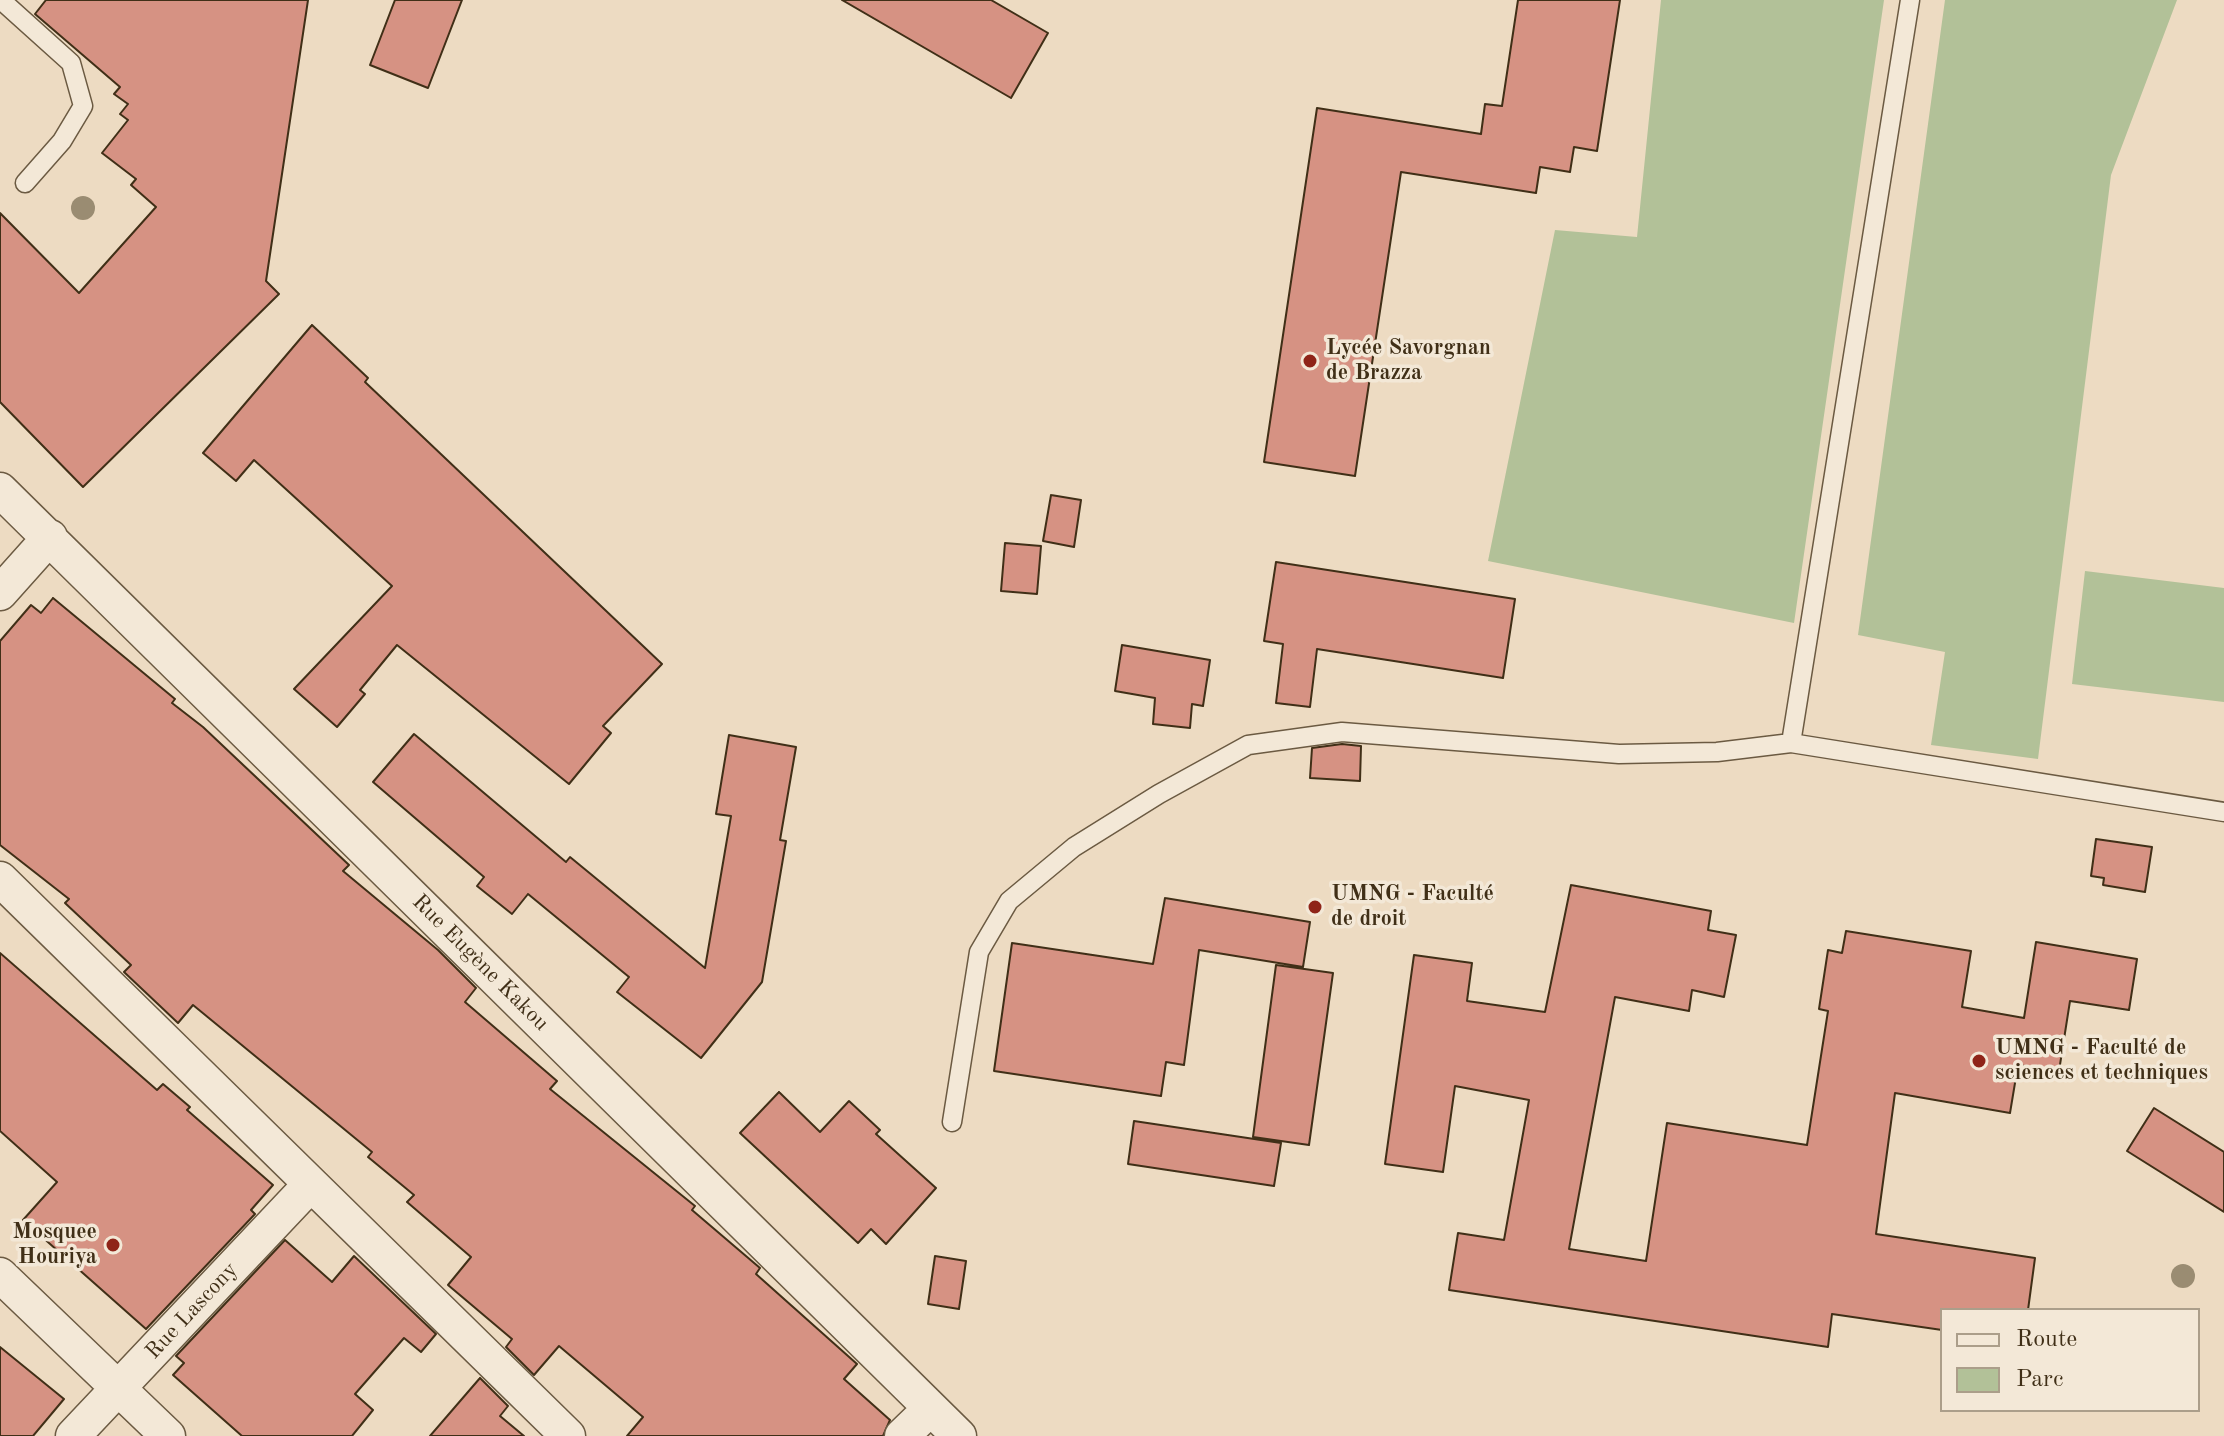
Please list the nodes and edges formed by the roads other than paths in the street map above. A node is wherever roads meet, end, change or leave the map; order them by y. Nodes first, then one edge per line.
1 (1, 0) edge
2 (1910, 0) edge
3 (25, 183) dead end
4 (0, 490) edge
5 (50, 537) junction
6 (0, 593) edge
7 (1791, 743) junction
8 (2224, 812) edge
9 (0, 879) edge
10 (952, 1122) dead end
11 (310, 1185) junction
12 (0, 1275) edge
13 (119, 1388) junction
14 (930, 1409) junction
15 (73, 1436) edge
16 (168, 1436) edge
17 (568, 1436) edge
18 (902, 1436) edge
19 (959, 1436) edge

1 - 3 lane
2 - 7 lane
4 - 5 street, Rue Eugène Kakou
5 - 6 street
5 - 14 street, Rue Eugène Kakou
7 - 8 lane
7 - 10 lane
9 - 11 street
11 - 13 street, Rue Lascony
11 - 17 street
12 - 13 street
13 - 15 street, Rue Lascony
13 - 16 street
14 - 18 street
14 - 19 street, Rue Eugène Kakou

